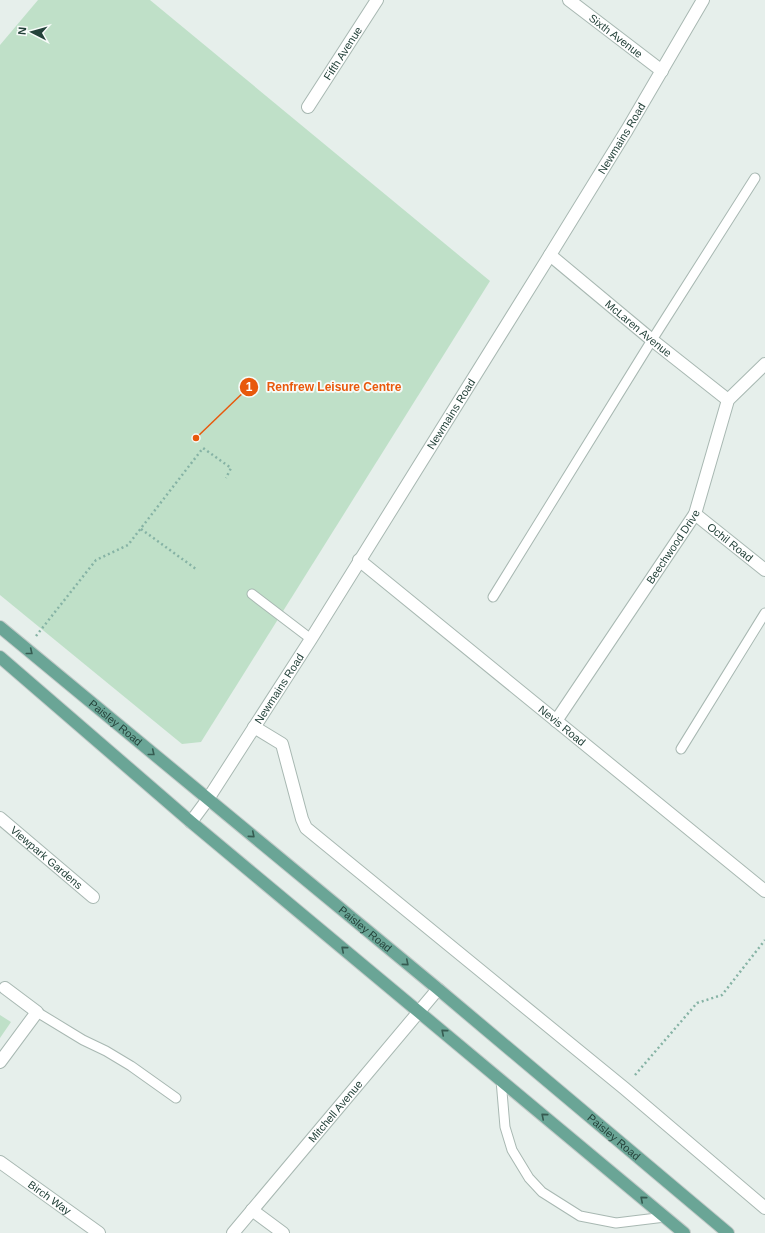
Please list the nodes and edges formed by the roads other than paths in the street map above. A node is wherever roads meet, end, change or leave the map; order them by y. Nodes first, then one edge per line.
1 (377, 0) edge
2 (569, 0) edge
3 (703, 0) edge
4 (662, 71) junction
5 (308, 107) dead end
6 (755, 178) dead end
7 (550, 255) junction
8 (652, 340) junction
9 (765, 364) edge
10 (728, 400) junction
11 (695, 514) junction
12 (359, 560) junction
13 (765, 570) edge
14 (252, 594) dead end
15 (493, 597) dead end
16 (765, 613) edge
17 (0, 627) edge
18 (310, 639) junction
19 (0, 657) edge
20 (556, 721) junction
21 (254, 727) junction
22 (681, 749) dead end
23 (208, 799) junction
24 (0, 818) edge
25 (191, 822) junction
26 (765, 891) edge
27 (93, 897) dead end
28 (5, 988) dead end
29 (438, 989) junction
30 (419, 1011) junction
31 (37, 1012) junction
32 (0, 1062) edge
33 (501, 1080) junction
34 (176, 1098) dead end
35 (0, 1162) edge
36 (765, 1208) edge
37 (252, 1210) junction
38 (665, 1217) junction
39 (99, 1233) edge
40 (233, 1233) edge
41 (283, 1233) edge
42 (684, 1233) edge
43 (728, 1233) edge

1 - 5 street, Fifth Avenue
2 - 4 street, Sixth Avenue
3 - 4 street, Newmains Road
4 - 7 street, Newmains Road
6 - 8 lane
7 - 8 street, McLaren Avenue
7 - 12 street, Newmains Road
8 - 10 street, McLaren Avenue
8 - 15 lane
9 - 10 street, Beechwood Drive
10 - 11 street, Beechwood Drive
11 - 13 street, Ochil Road
11 - 20 street, Beechwood Drive
12 - 18 street, Newmains Road
12 - 20 street, Nevis Road
14 - 18 lane
16 - 22 lane
17 -> 23 main road, Paisley Road
18 - 21 street, Newmains Road
19 - 25 main road
20 - 26 street, Nevis Road
21 - 23 street, Newmains Road
21 - 36 street
23 - 25 street, Newmains Road
23 -> 29 main road, Paisley Road
24 - 27 street, Viewpark Gardens
30 -> 25 main road
28 - 31 street
29 - 30 street, Mitchell Avenue
29 - 43 main road, Paisley Road
33 -> 30 main road
30 - 37 street, Mitchell Avenue
31 - 32 street
31 - 34 lane
38 -> 33 main road
33 - 38 lane
35 - 39 street, Birch Way
37 - 40 street, Mitchell Avenue
37 - 41 street
38 - 42 main road

